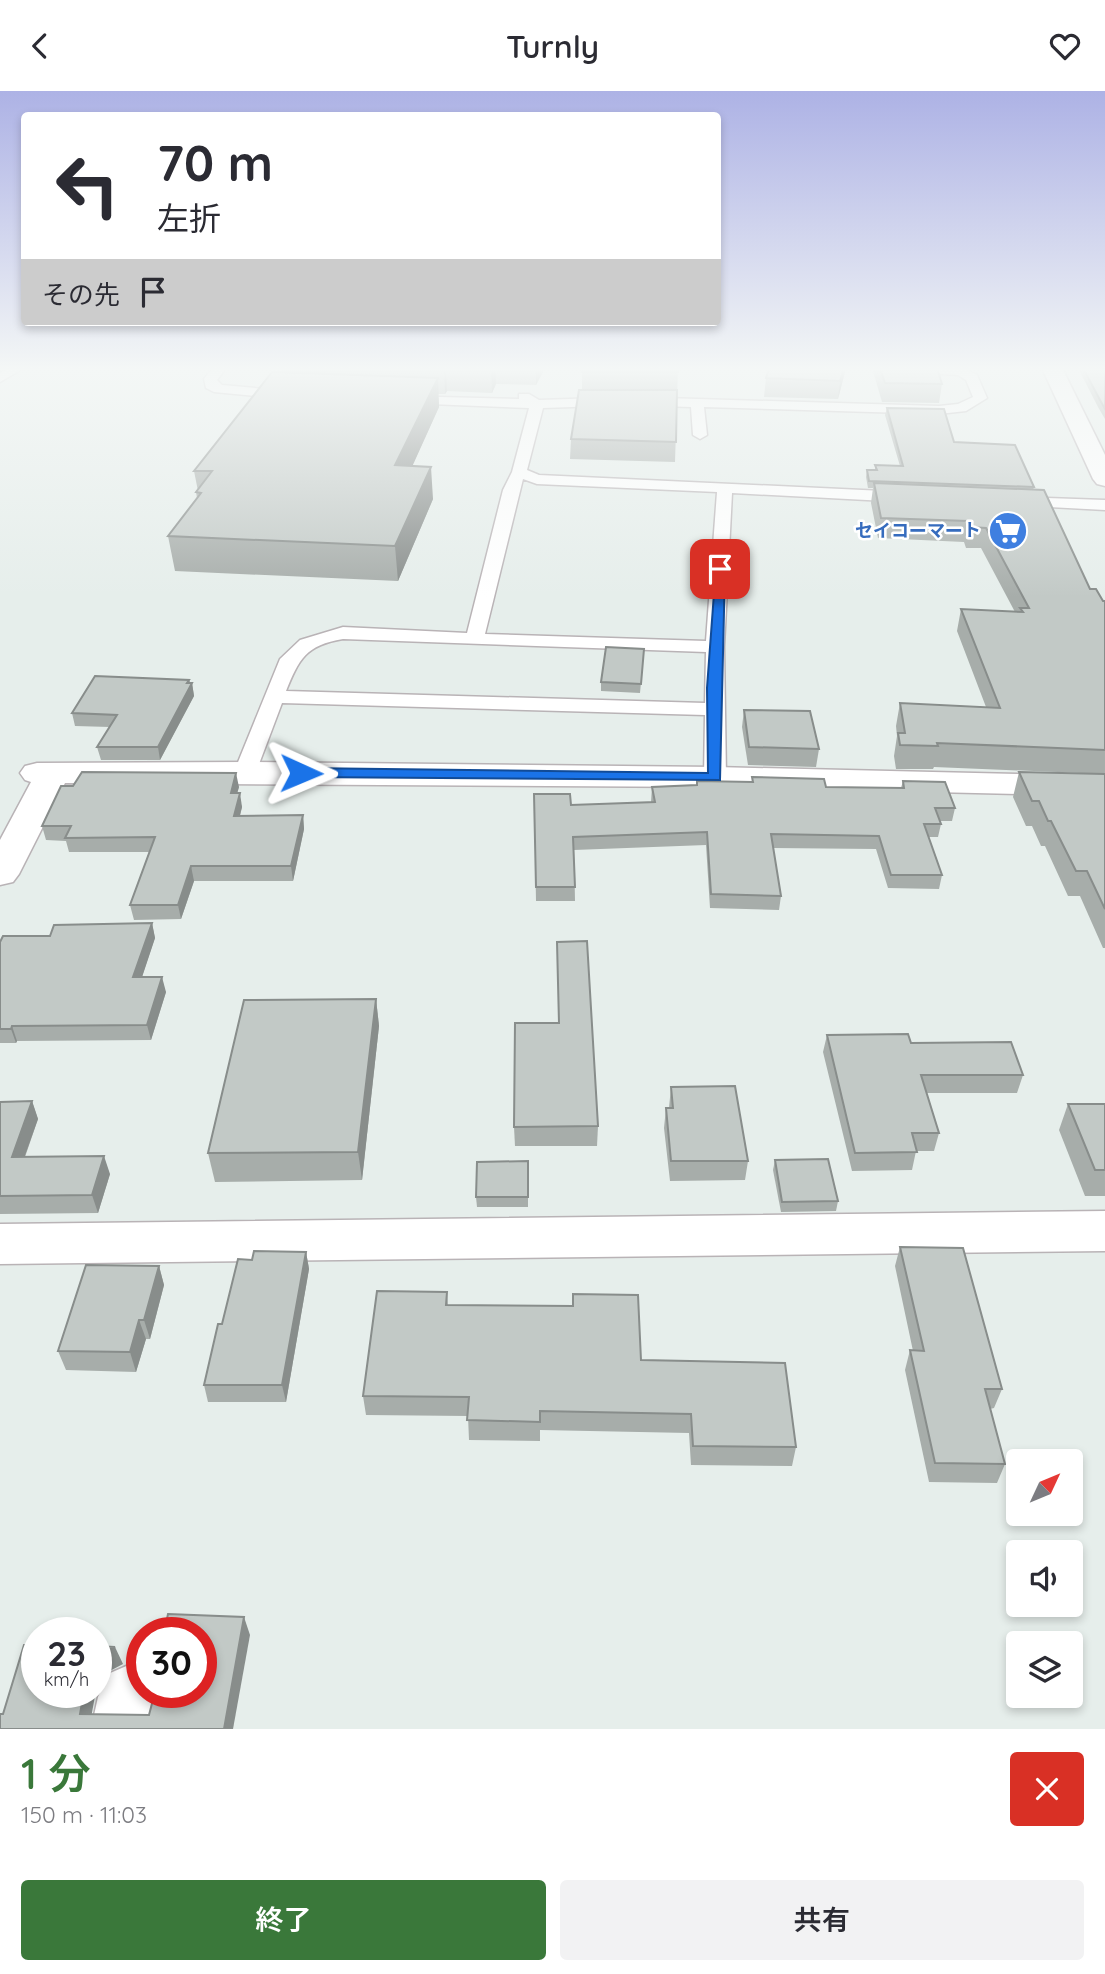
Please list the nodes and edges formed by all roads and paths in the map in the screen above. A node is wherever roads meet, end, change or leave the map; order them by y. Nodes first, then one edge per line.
1 (526, 444) edge
2 (1088, 444) edge
3 (519, 472) junction
4 (1105, 479) edge
5 (725, 490) junction
6 (915, 498) edge
7 (996, 501) edge
8 (1105, 505) edge
9 (475, 639) junction
10 (715, 647) junction
11 (276, 697) junction
12 (713, 709) junction
13 (245, 772) junction
14 (715, 777) junction
15 (1105, 786) edge
16 (0, 874) edge
17 (1105, 1231) edge
18 (0, 1244) edge

1 - 3 lane
2 - 4 street
3 - 5 lane
3 - 9 lane
5 - 6 lane
5 - 10 lane
7 - 8 lane
9 - 10 lane
9 - 11 lane
10 - 12 lane
11 - 12 lane
11 - 13 lane
12 - 14 lane
13 - 14 street
13 - 16 street
14 - 15 street
17 - 18 street

